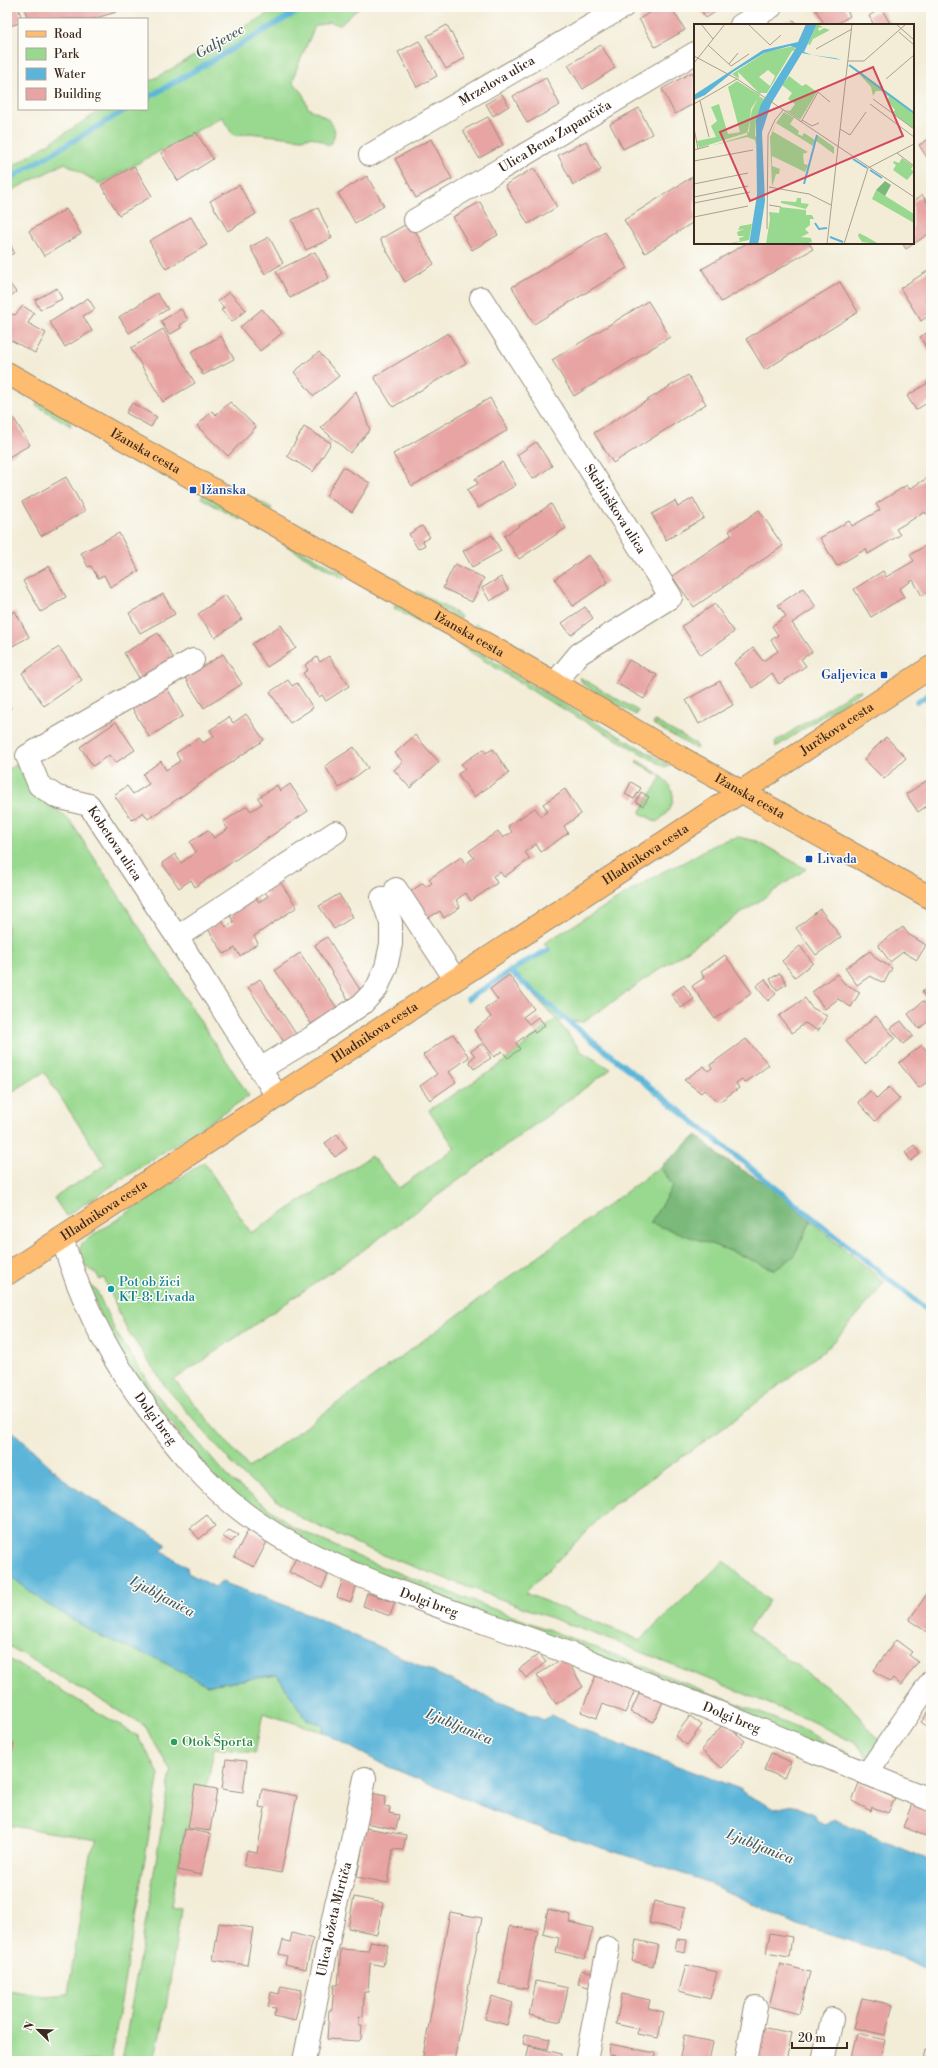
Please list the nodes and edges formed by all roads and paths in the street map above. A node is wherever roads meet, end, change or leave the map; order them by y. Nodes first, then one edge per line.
1 (623, 7) edge
2 (771, 7) edge
3 (743, 24) edge
4 (694, 54) edge
5 (370, 155) dead end
6 (415, 220) dead end
7 (481, 298) dead end
8 (7, 373) edge
9 (193, 660) dead end
10 (931, 666) edge
11 (555, 683) junction
12 (742, 791) junction
13 (336, 832) dead end
14 (931, 898) edge
15 (177, 937) junction
16 (455, 979) junction
17 (260, 1069) junction
18 (278, 1096) junction
19 (60, 1239) junction
20 (7, 1274) edge
21 (931, 1680) edge
22 (867, 1774) junction
23 (365, 1778) dead end
24 (931, 1800) edge
25 (608, 1948) dead end
26 (756, 2007) dead end
27 (832, 2019) dead end
28 (304, 2061) edge
29 (586, 2061) edge
30 (746, 2061) edge
31 (824, 2061) edge

1 - 5 street, Mrzelova ulica
2 - 3 street
4 - 6 street, Ulica Bena Zupančiča
7 - 11 street, Skrbinškova ulica
8 - 11 main road, Ižanska cesta
9 - 15 street, Kobetova ulica
10 - 12 main road, Jurčkova cesta
11 - 12 main road, Ižanska cesta
12 - 14 main road, Ižanska cesta
12 - 16 main road, Hladnikova cesta
13 - 15 street
15 - 17 street, Kobetova ulica
16 - 17 street
16 - 18 main road, Hladnikova cesta
17 - 18 street, Kobetova ulica
18 - 19 main road, Hladnikova cesta
19 - 20 main road, Hladnikova cesta
19 - 22 street, Dolgi breg
21 - 22 street
22 - 24 street, Dolgi breg
23 - 28 street, Ulica Jožeta Mirtiča
25 - 29 street
26 - 30 street
27 - 31 street

